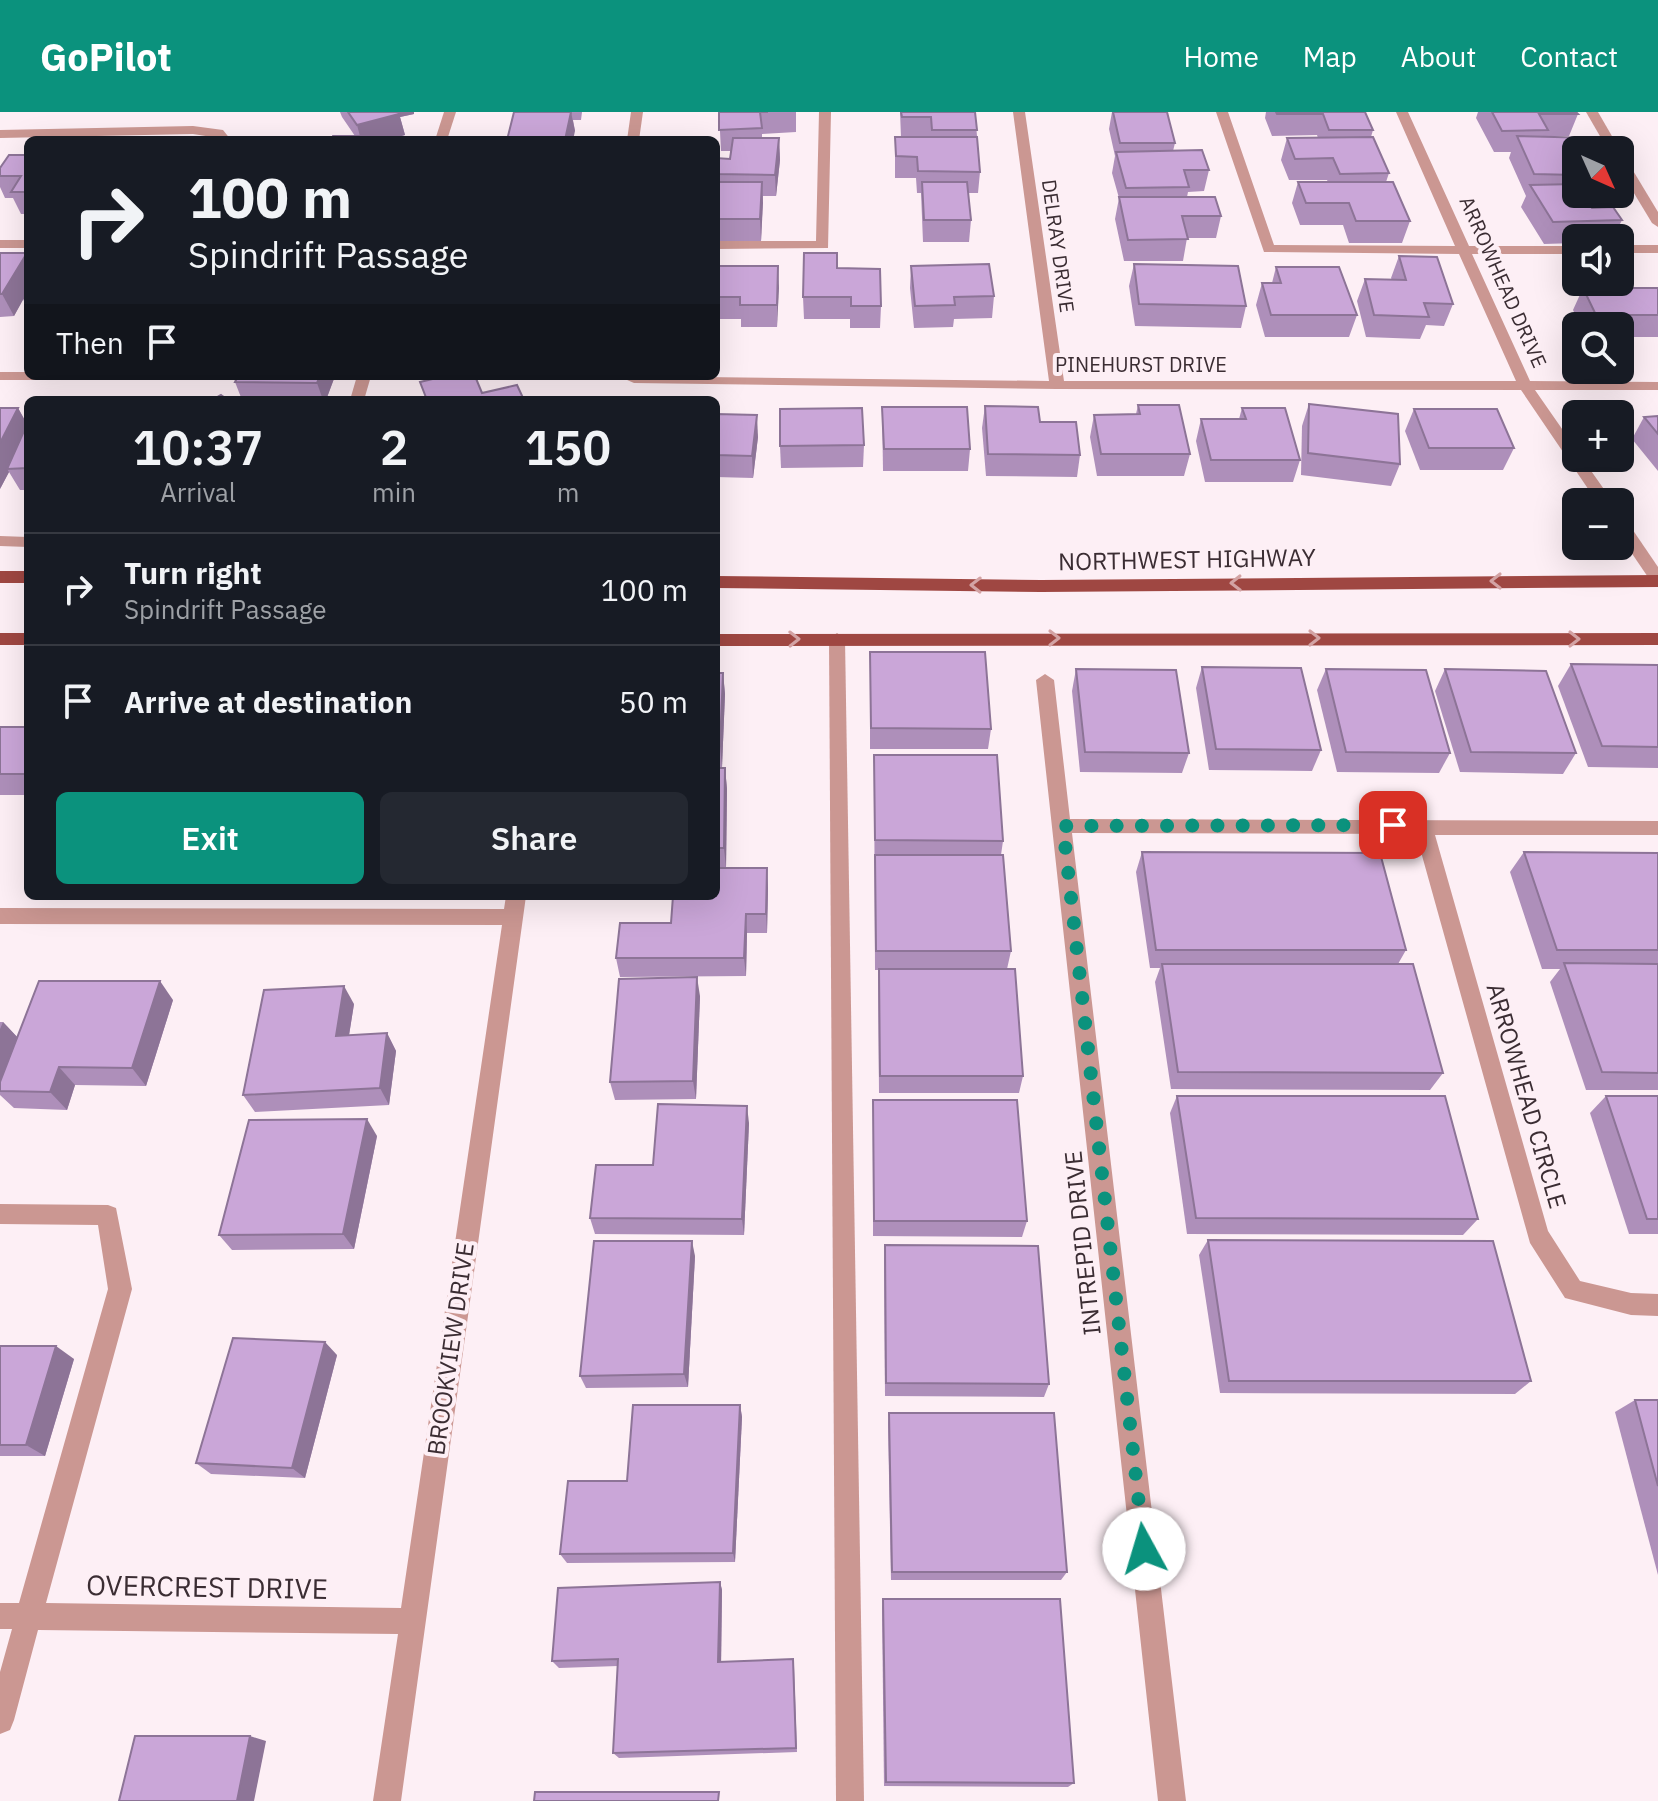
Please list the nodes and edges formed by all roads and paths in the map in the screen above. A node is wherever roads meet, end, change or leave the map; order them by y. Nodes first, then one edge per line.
1 (450, 112) edge
2 (637, 112) edge
3 (825, 112) edge
4 (1019, 112) edge
5 (1222, 112) edge
6 (1402, 112) edge
7 (1592, 112) edge
8 (0, 134) edge
9 (222, 136) edge
10 (442, 136) edge
11 (634, 136) edge
12 (1606, 136) edge
13 (1634, 183) edge
14 (1658, 223) edge
15 (0, 244) edge
16 (24, 244) edge
17 (720, 245) edge
18 (1634, 249) edge
19 (1658, 249) edge
20 (1464, 250) junction
21 (1562, 250) edge
22 (0, 376) edge
23 (24, 376) edge
24 (704, 380) edge
25 (1057, 385) junction
26 (1525, 386) junction
27 (1658, 386) edge
28 (1595, 488) edge
29 (0, 541) edge
30 (24, 542) edge
31 (1634, 545) edge
32 (0, 577) edge
33 (24, 577) edge
34 (1658, 580) edge
35 (720, 582) edge
36 (0, 639) edge
37 (24, 639) edge
38 (837, 639) junction
39 (1658, 639) edge
40 (720, 640) edge
41 (1045, 680) dead end
42 (1423, 825) junction
43 (1063, 826) junction
44 (1658, 828) edge
45 (514, 907) edge
46 (0, 916) edge
47 (0, 1214) edge
48 (1658, 1305) edge
49 (0, 1616) edge
50 (31, 1617) junction
51 (413, 1621) junction
52 (0, 1720) edge
53 (387, 1801) edge
54 (850, 1801) edge
55 (1172, 1801) edge

1 - 10 street
2 - 11 street
3 - 17 street
4 - 25 street, DELRAY DRIVE
5 - 20 street
6 - 20 street, ARROWHEAD DRIVE
7 - 12 street
8 - 9 street
13 - 14 street
15 - 16 street
18 - 19 street
20 - 21 street
20 - 26 street, ARROWHEAD DRIVE
22 - 23 street
24 - 25 street, PINEHURST DRIVE
25 - 26 street, PINEHURST DRIVE
26 - 27 street, PINEHURST DRIVE
26 - 28 street, ARROWHEAD DRIVE
29 - 30 street
31 - 34 street
32 - 33 main road
34 -> 35 main road, NORTHWEST HIGHWAY
36 - 37 main road
38 -> 39 main road
40 -> 38 main road
38 - 54 street
41 - 43 street, INTREPID DRIVE
42 - 43 street
42 - 44 street
42 - 48 street, ARROWHEAD CIRCLE
43 - 55 street, INTREPID DRIVE
45 - 46 street
45 - 51 street, BROOKVIEW DRIVE
47 - 50 street
49 - 50 street, OVERCREST DRIVE
50 - 51 street, OVERCREST DRIVE
50 - 52 street
51 - 53 street, BROOKVIEW DRIVE

